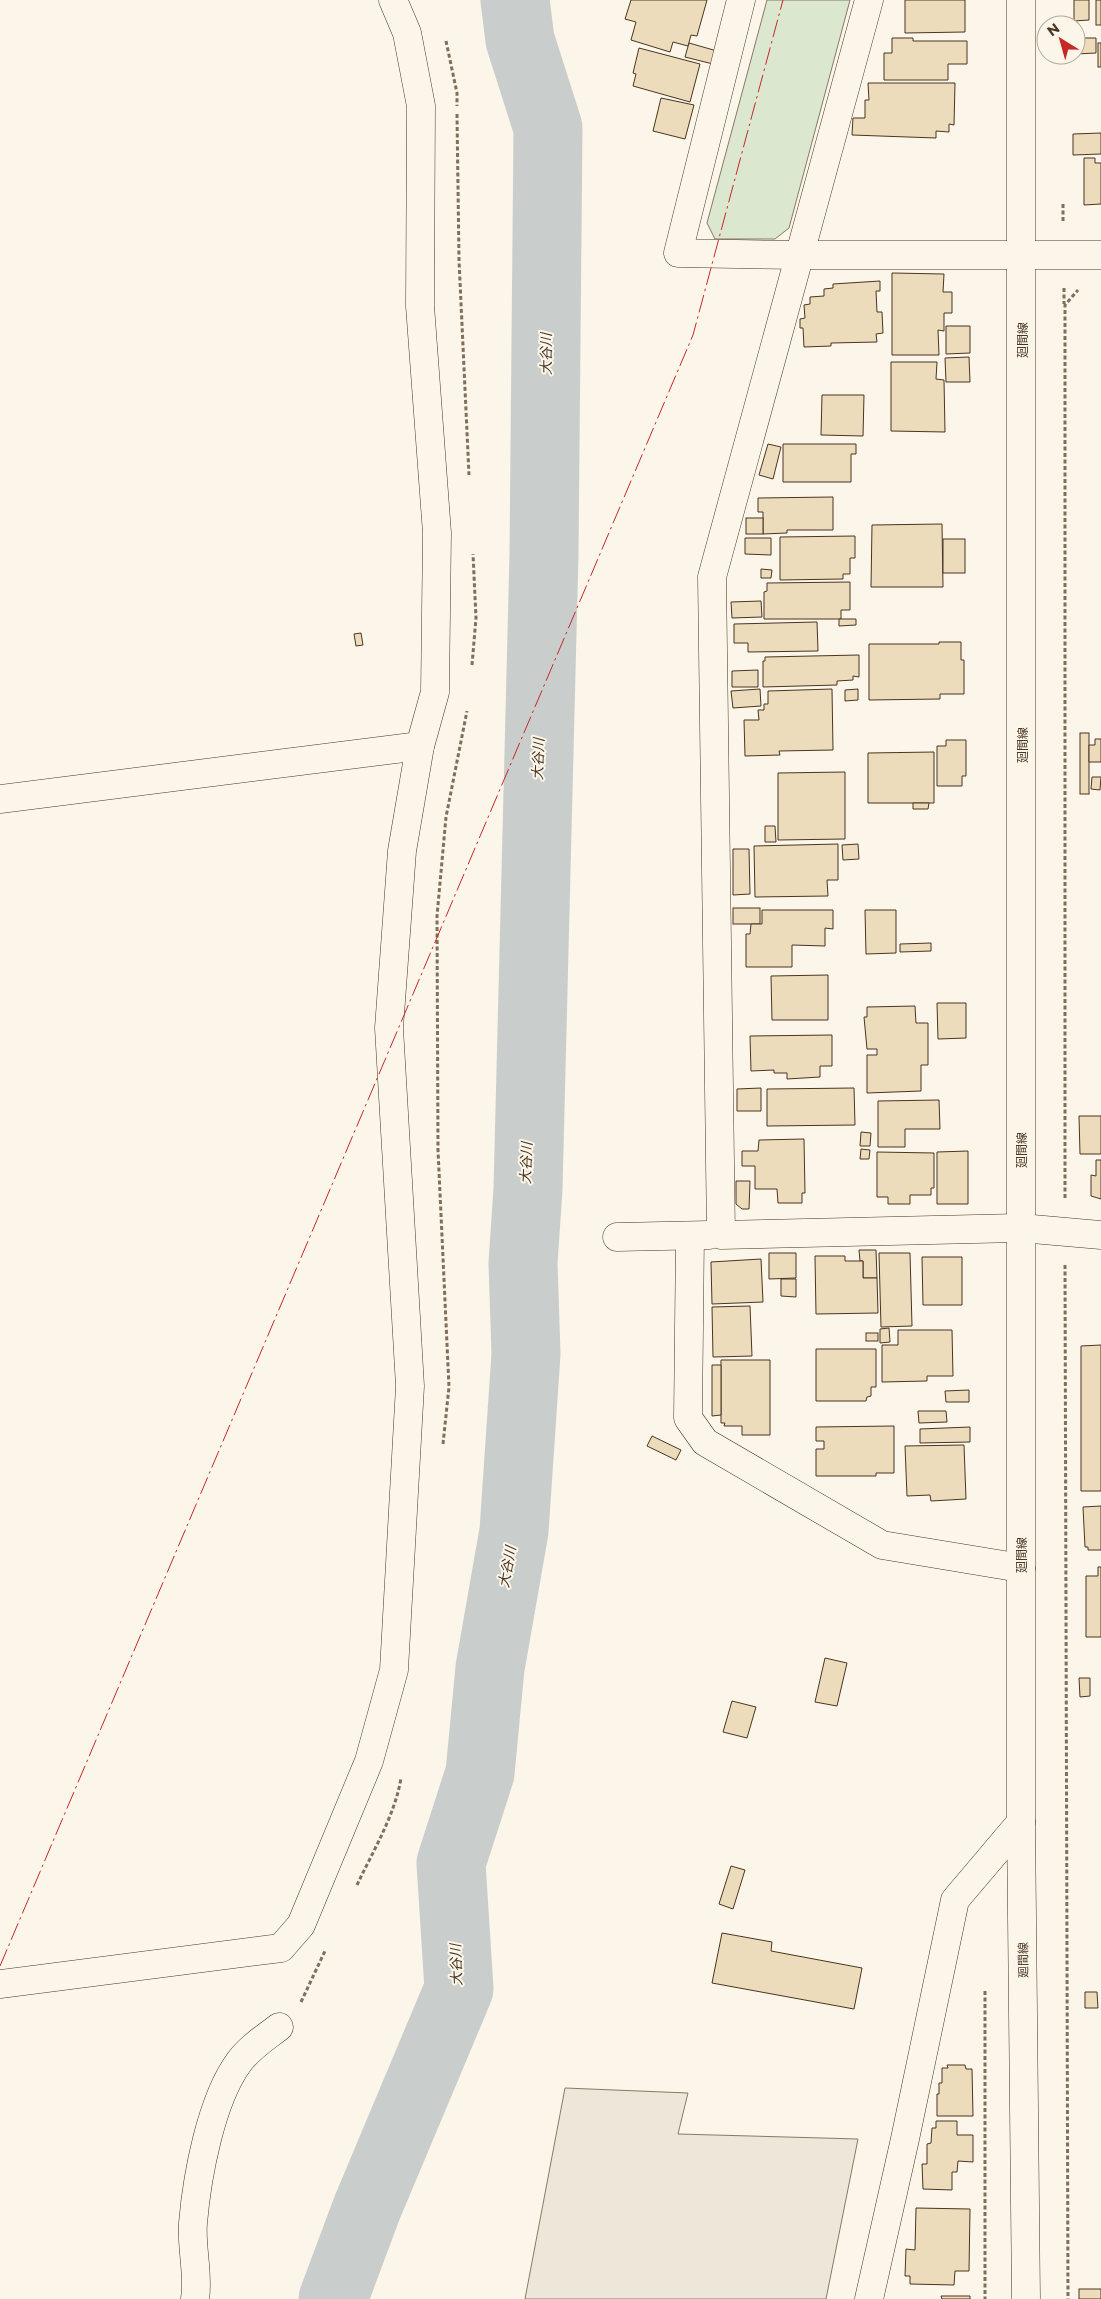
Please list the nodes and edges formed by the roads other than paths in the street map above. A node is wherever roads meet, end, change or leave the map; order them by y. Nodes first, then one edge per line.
1 (393, 0) edge
2 (741, 0) edge
3 (869, 0) edge
4 (1021, 0) edge
5 (1101, 255) edge
6 (800, 256) junction
7 (1022, 256) junction
8 (420, 746) junction
9 (0, 799) edge
10 (1021, 1228) junction
11 (720, 1235) junction
12 (1101, 1235) edge
13 (690, 1236) junction
14 (617, 1237) dead end
15 (1021, 1568) junction
16 (1021, 1822) junction
17 (0, 1984) edge
18 (279, 2027) road end
19 (195, 2299) edge
20 (869, 2299) edge
21 (1026, 2299) edge

1 - 8 street
2 - 6 street
3 - 6 street
4 - 7 street, 廻間線
5 - 7 street
6 - 7 street
6 - 11 street
7 - 10 street, 廻間線
8 - 9 street
8 - 17 street
10 - 11 street
10 - 12 street
10 - 15 street, 廻間線
11 - 13 street
13 - 14 street
13 - 15 street
15 - 16 street, 廻間線
16 - 20 street
16 - 21 street, 廻間線
18 - 19 street

